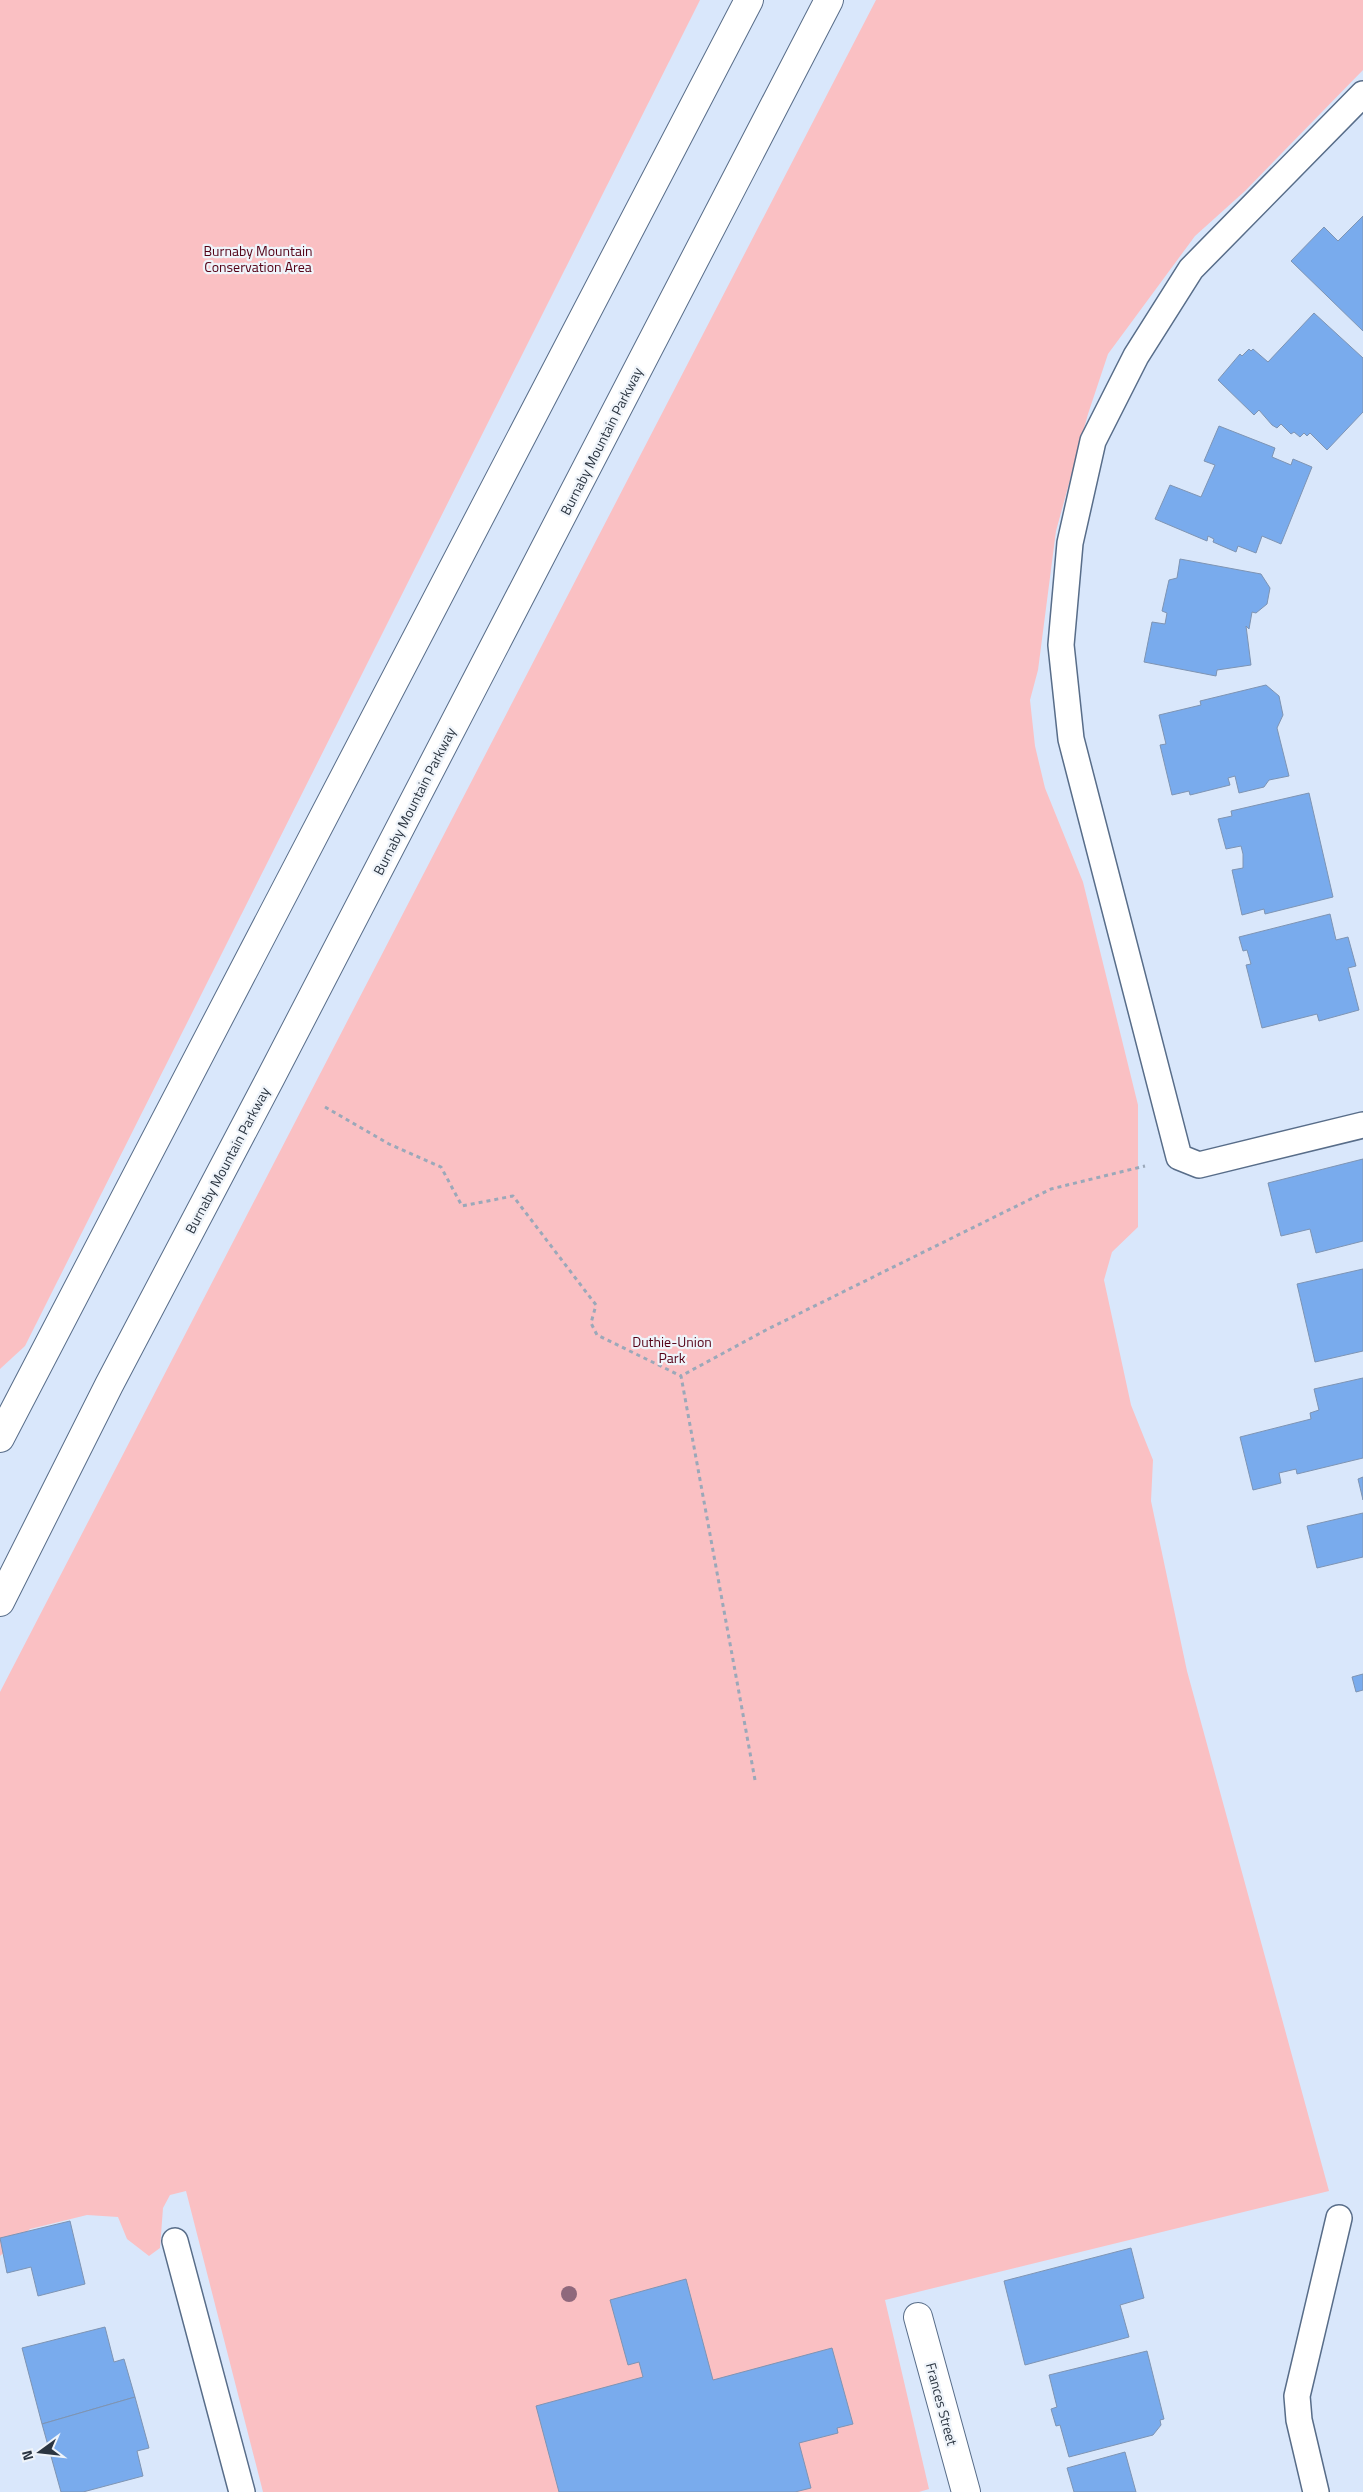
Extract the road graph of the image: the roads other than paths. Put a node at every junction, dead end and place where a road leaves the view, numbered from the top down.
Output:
1 (749, 0) edge
2 (829, 0) edge
3 (1363, 94) edge
4 (1363, 1125) edge
5 (0, 1438) edge
6 (0, 1602) edge
7 (1339, 2218) dead end
8 (175, 2241) dead end
9 (918, 2317) dead end
10 (242, 2492) edge
11 (966, 2492) edge
12 (1316, 2492) edge

1 - 5 main road
2 - 6 main road, Burnaby Mountain Parkway
3 - 4 lane
7 - 12 lane
8 - 10 lane
9 - 11 main road, Frances Street

